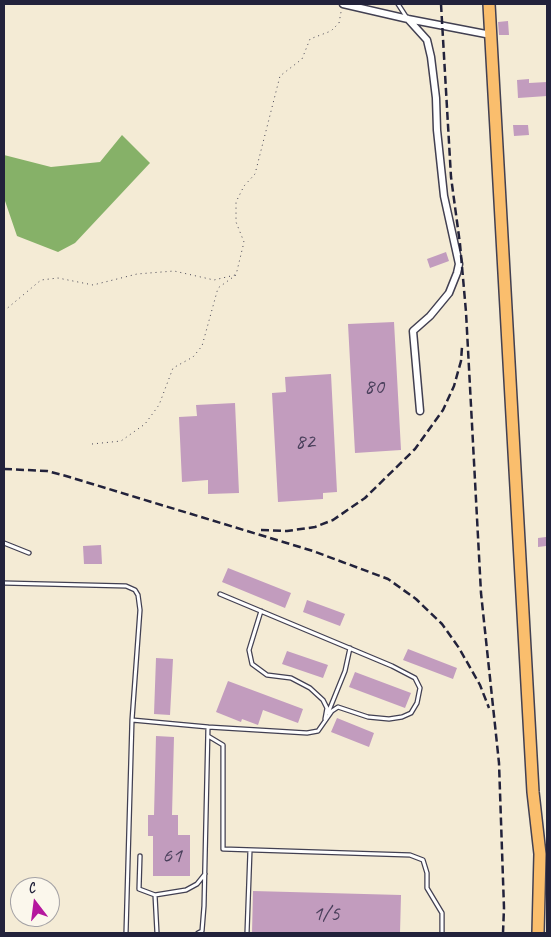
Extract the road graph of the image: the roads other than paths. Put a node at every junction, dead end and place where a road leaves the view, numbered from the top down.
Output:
1 (343, 4) edge
2 (398, 4) edge
3 (489, 4) edge
4 (408, 19) junction
5 (491, 35) junction
6 (420, 411) dead end
7 (4, 543) edge
8 (29, 553) dead end
9 (4, 583) edge
10 (220, 594) dead end
11 (261, 611) junction
12 (350, 648) junction
13 (132, 720) junction
14 (325, 721) junction
15 (208, 727) junction
16 (207, 736) junction
17 (250, 850) junction
18 (140, 856) dead end
19 (205, 873) junction
20 (155, 896) junction
21 (126, 933) edge
22 (157, 933) edge
23 (198, 933) edge
24 (247, 933) edge
25 (442, 933) edge
26 (538, 933) edge

1 - 4 street
2 - 4 lane
3 - 5 highway
4 - 5 street
4 - 6 street
5 - 26 highway
7 - 8 lane
9 - 13 lane
10 - 11 lane
11 - 12 lane
11 - 14 lane
12 - 14 lane
12 - 14 lane
13 - 15 lane
13 - 21 lane
14 - 15 lane
15 - 16 lane
16 - 17 lane
16 - 19 lane
17 - 24 lane
17 - 25 lane
18 - 20 lane
19 - 20 lane
19 - 23 lane
20 - 22 lane

